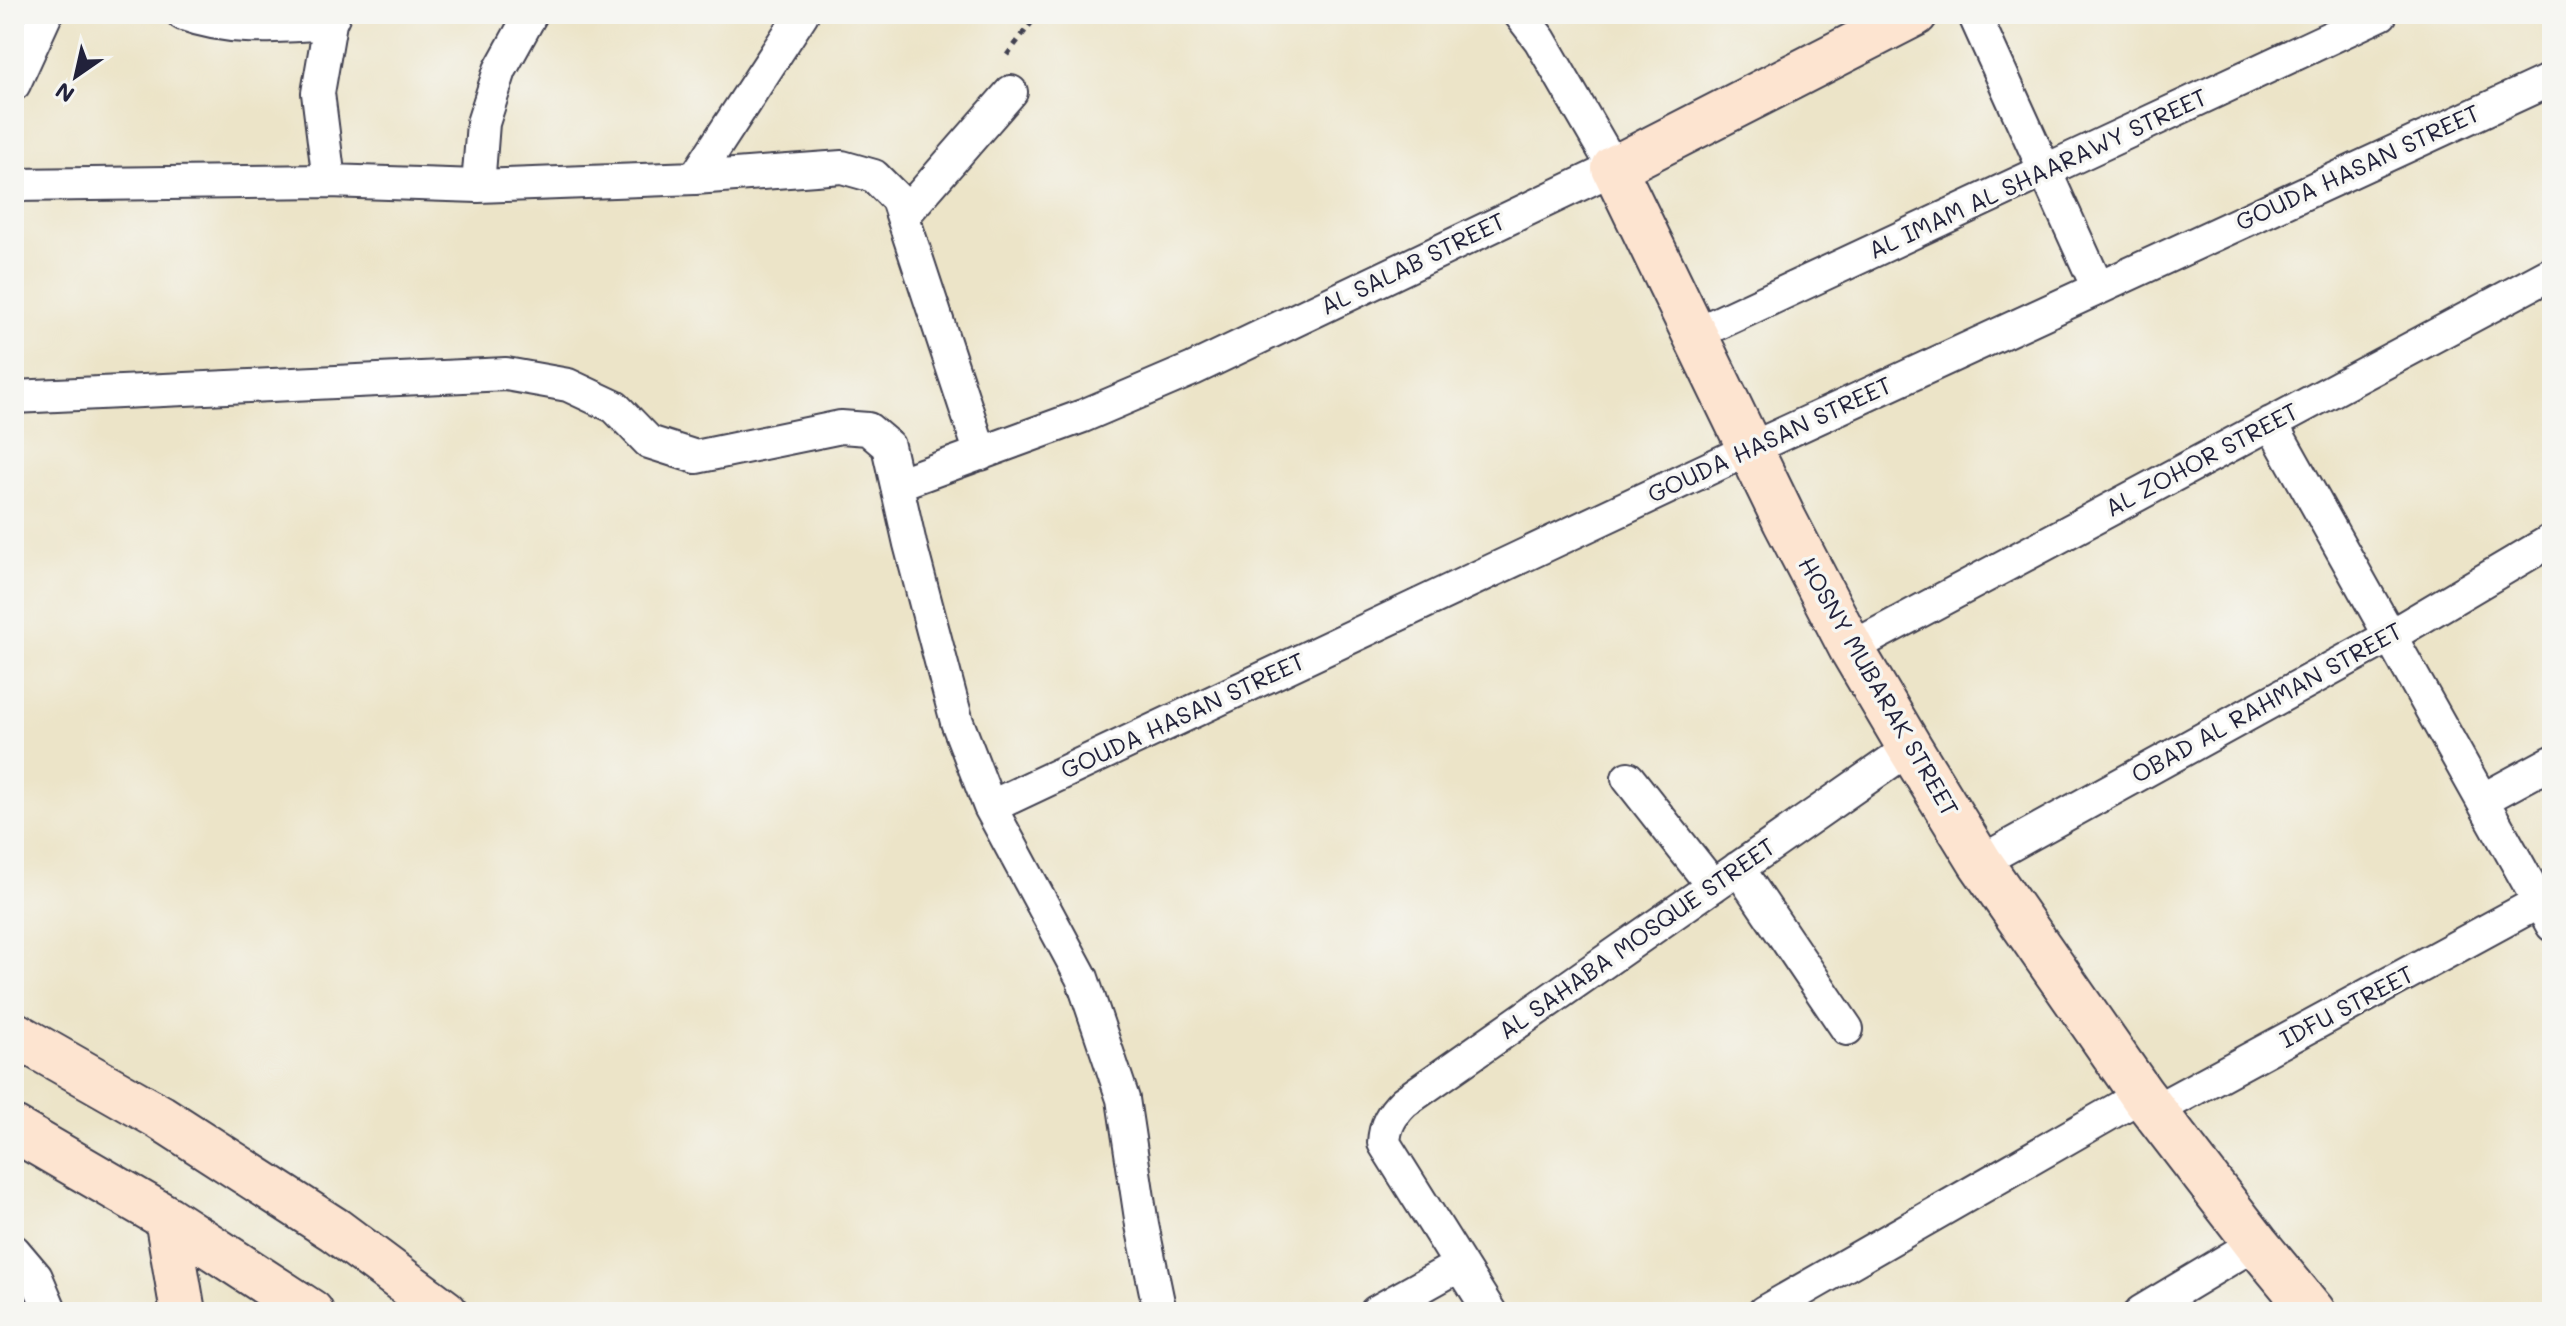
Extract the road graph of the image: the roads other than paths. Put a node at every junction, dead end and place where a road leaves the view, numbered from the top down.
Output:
1 (46, 14) edge
2 (183, 14) edge
3 (531, 14) edge
4 (802, 14) edge
5 (1520, 14) edge
6 (1915, 14) edge
7 (1974, 14) edge
8 (2381, 14) edge
9 (332, 18) edge
10 (2552, 79) edge
11 (14, 84) edge
12 (1011, 92) dead end
13 (1614, 168) junction
14 (2044, 171) junction
15 (695, 178) junction
16 (329, 181) junction
17 (14, 185) edge
18 (478, 186) junction
19 (903, 216) junction
20 (2552, 273) edge
21 (2098, 288) junction
22 (1695, 334) junction
23 (14, 397) edge
24 (2271, 423) junction
25 (1750, 449) junction
26 (981, 454) junction
27 (897, 484) junction
28 (2552, 540) edge
29 (2390, 636) junction
30 (1851, 648) junction
31 (1910, 748) junction
32 (2552, 762) edge
33 (1628, 778) dead end
34 (2482, 800) junction
35 (990, 807) junction
36 (1980, 862) junction
37 (1725, 877) junction
38 (2546, 913) edge
39 (1847, 1029) dead end
40 (14, 1034) edge
41 (2148, 1103) junction
42 (14, 1129) edge
43 (167, 1218) junction
44 (2256, 1243) junction
45 (14, 1251) edge
46 (1460, 1265) junction
47 (51, 1312) edge
48 (183, 1312) edge
49 (311, 1312) edge
50 (445, 1312) edge
51 (1160, 1312) edge
52 (1376, 1312) edge
53 (1490, 1312) edge
54 (1764, 1312) edge
55 (2141, 1312) edge
56 (2313, 1312) edge

1 - 11 street
2 - 9 street
3 - 18 street
4 - 15 street
5 - 13 street, HOSNY MUBARAK STREET
6 - 13 street, AL SALAB STREET
7 - 14 street
8 - 14 street, AL IMAM AL SHAARAWY STREET
9 - 16 street
10 - 21 street, GOUDA HASAN STREET
12 - 19 street
13 - 22 street, HOSNY MUBARAK STREET
13 - 26 street, AL SALAB STREET
14 - 21 street
14 - 22 street, AL IMAM AL SHAARAWY STREET
15 - 18 street
15 - 19 street
16 - 17 street
16 - 18 street
19 - 26 street
20 - 24 street, AL ZOHOR STREET
21 - 25 street, GOUDA HASAN STREET
22 - 25 street, HOSNY MUBARAK STREET
23 - 27 street
24 - 29 street
24 - 30 street, AL ZOHOR STREET
25 - 30 street, HOSNY MUBARAK STREET
25 - 35 street, GOUDA HASAN STREET
26 - 27 street, AL SALAB STREET
27 - 35 street
28 - 29 street, OBAD AL RAHMAN STREET
29 - 34 street
29 - 36 street, OBAD AL RAHMAN STREET
30 - 31 street, HOSNY MUBARAK STREET
31 - 36 street, HOSNY MUBARAK STREET
31 - 37 street, AL SAHABA MOSQUE STREET
32 - 34 street
33 - 37 street
34 - 38 street
35 - 51 street
36 - 41 street, HOSNY MUBARAK STREET
37 - 39 street
37 - 46 street, AL SAHABA MOSQUE STREET
38 - 41 street, IDFU STREET
40 - 50 street
41 - 44 street, HOSNY MUBARAK STREET
41 - 54 street, IDFU STREET
42 - 43 street
43 - 48 street
43 - 49 street
44 - 55 street
44 - 56 street, HOSNY MUBARAK STREET
45 - 47 street
46 - 52 street
46 - 53 street

